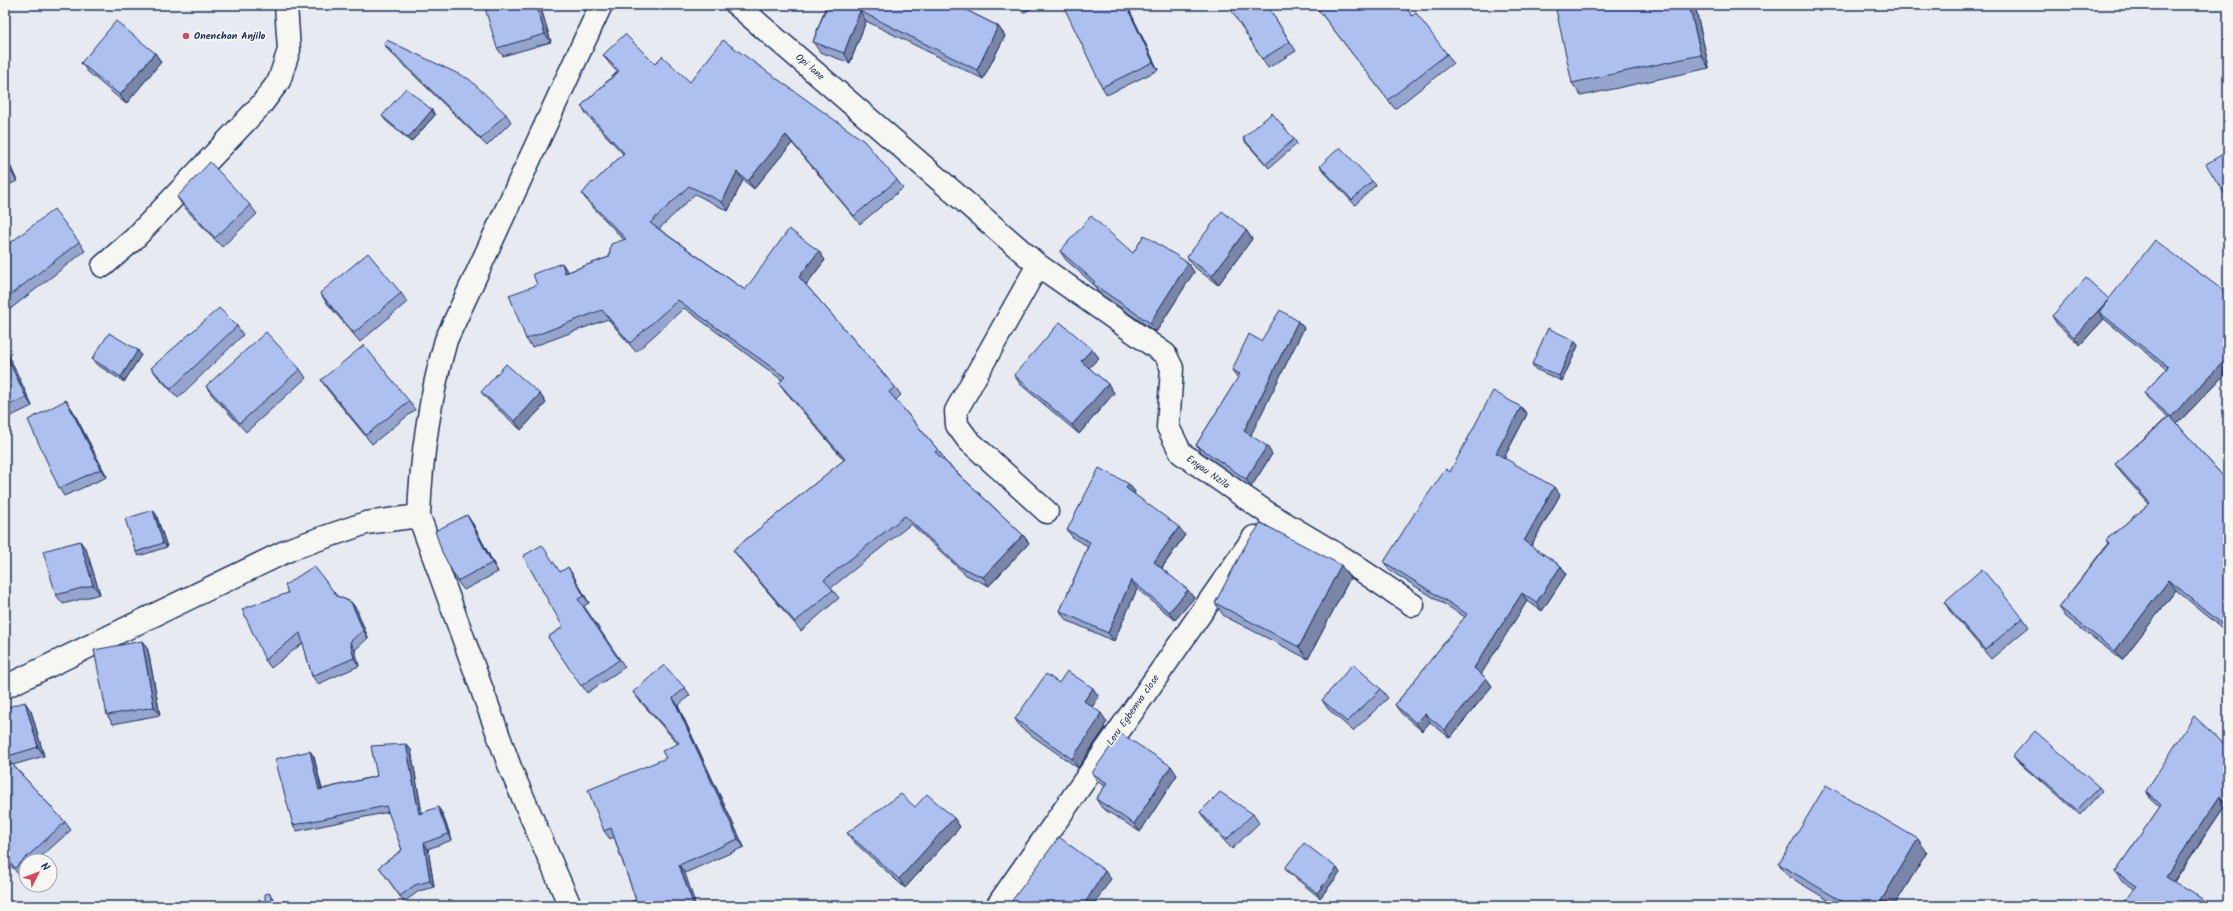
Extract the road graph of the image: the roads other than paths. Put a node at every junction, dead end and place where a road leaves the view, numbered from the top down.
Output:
1 (286, 5) edge
2 (601, 5) edge
3 (738, 5) edge
4 (1038, 265) junction
5 (103, 266) dead end
6 (1048, 512) dead end
7 (1269, 514) junction
8 (419, 516) junction
9 (1413, 605) dead end
10 (5, 687) edge
11 (570, 906) edge
12 (997, 906) edge

1 - 5 street
2 - 8 street
3 - 4 street, Opi lane
4 - 6 street
4 - 7 street, Enyau Nzila
7 - 9 street, Enyau Nzila
7 - 12 street, Leru Egbemva close
8 - 10 street
8 - 11 street

